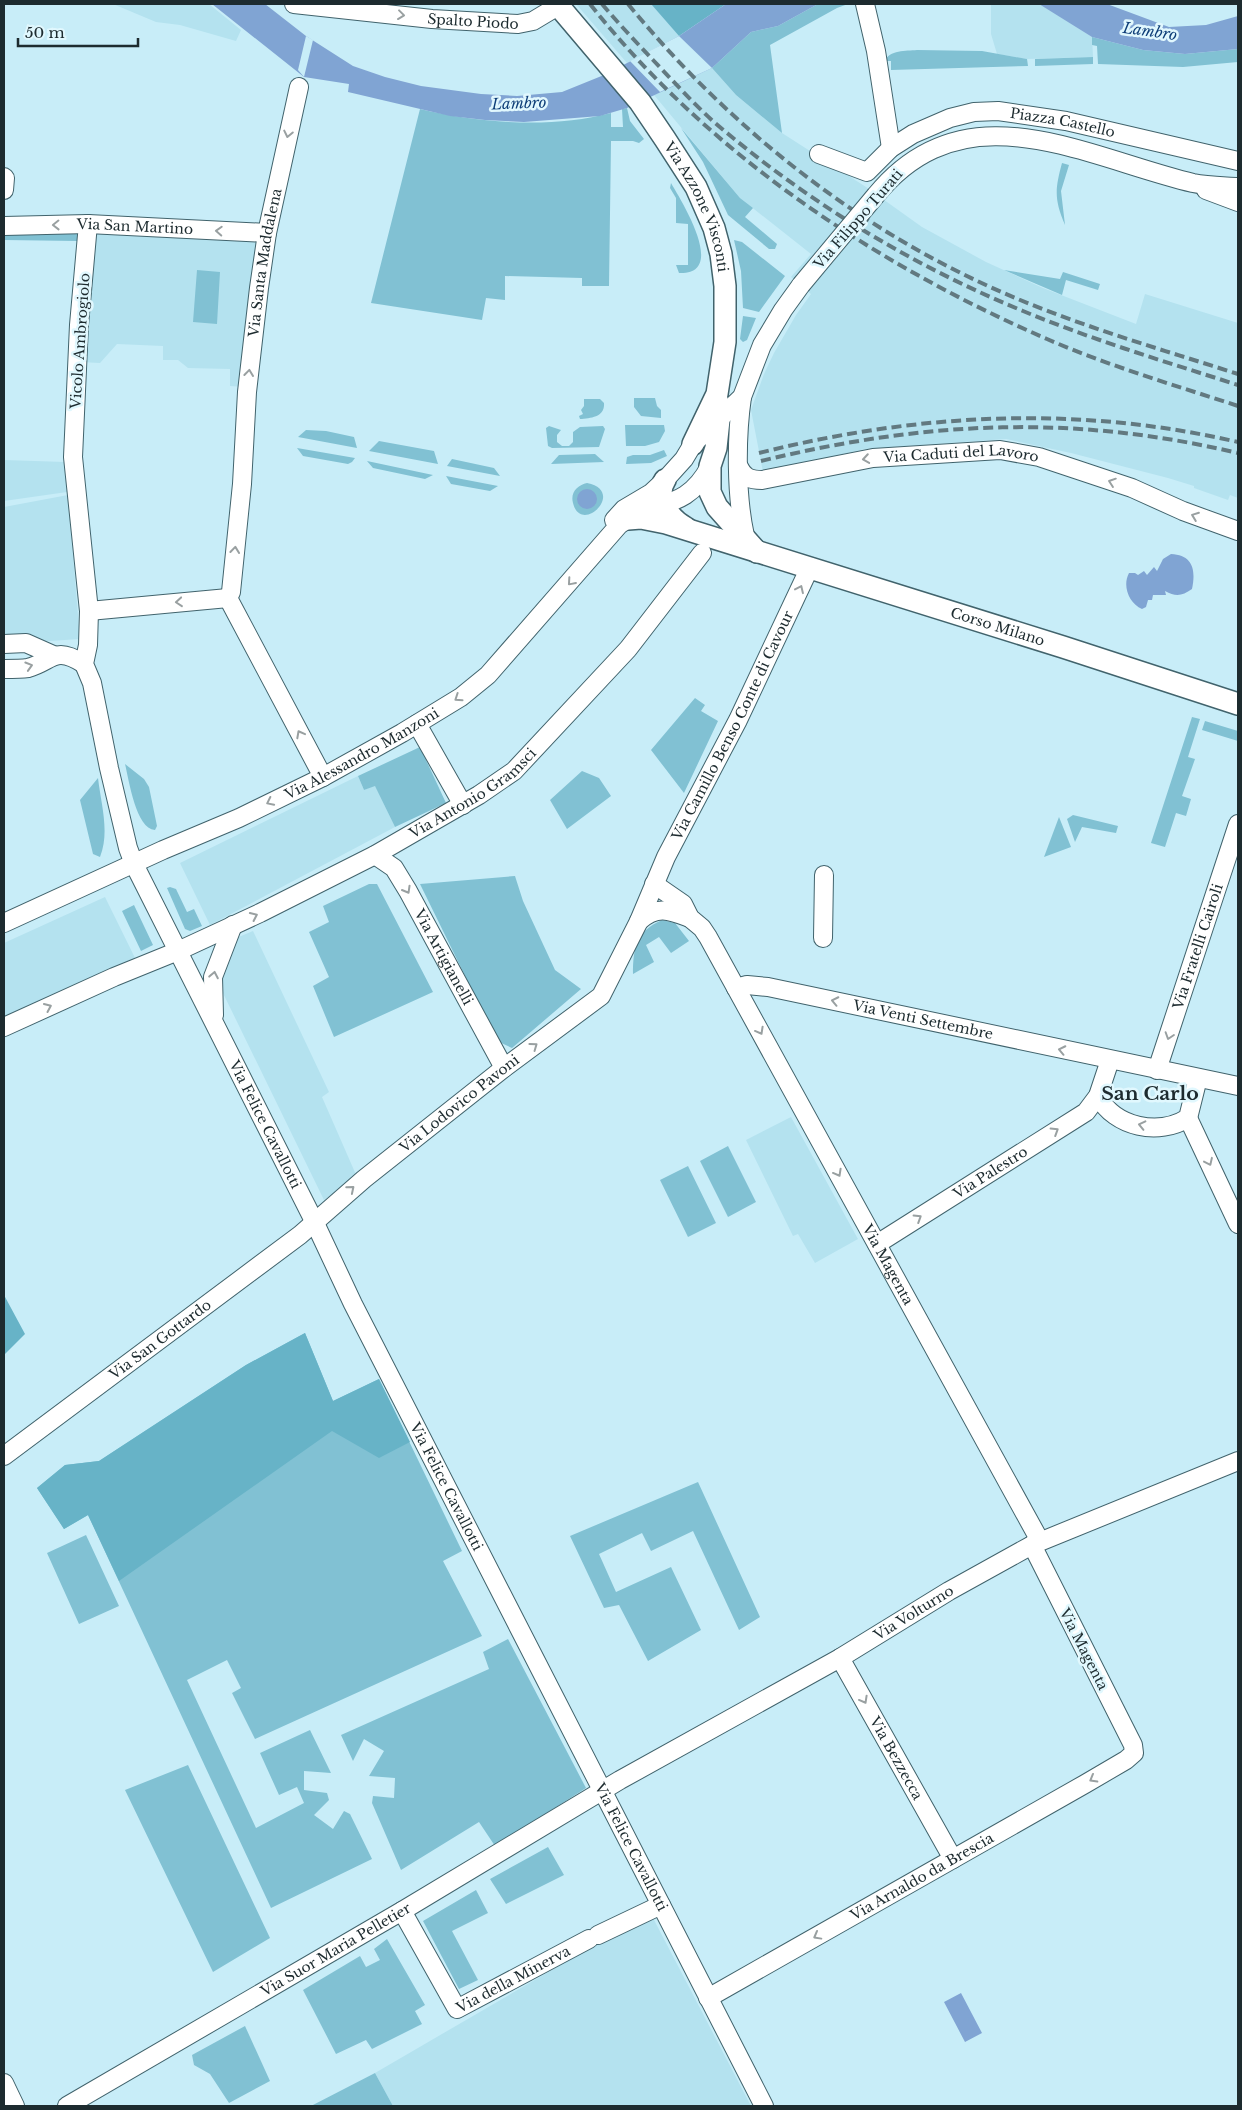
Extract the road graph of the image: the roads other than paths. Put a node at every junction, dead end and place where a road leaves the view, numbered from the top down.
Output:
1 (294, 4) edge
2 (865, 4) edge
3 (558, 5) edge
4 (298, 86) dead end
5 (891, 148) junction
6 (819, 154) dead end
7 (1238, 161) edge
8 (4, 178) edge
9 (1195, 183) junction
10 (1238, 187) edge
11 (4, 190) edge
12 (1238, 202) edge
13 (88, 224) junction
14 (4, 226) edge
15 (267, 233) junction
16 (717, 394) junction
17 (742, 397) junction
18 (719, 420) junction
19 (693, 444) junction
20 (713, 457) junction
21 (739, 467) junction
22 (665, 480) junction
23 (664, 506) junction
24 (628, 519) junction
25 (1238, 531) edge
26 (607, 539) junction
27 (751, 544) junction
28 (705, 545) junction
29 (810, 567) junction
30 (228, 598) junction
31 (89, 611) junction
32 (4, 644) edge
33 (53, 655) junction
34 (84, 664) junction
35 (4, 669) edge
36 (1238, 704) edge
37 (417, 724) junction
38 (322, 777) junction
39 (463, 805) junction
40 (1238, 824) edge
41 (375, 855) junction
42 (134, 864) junction
43 (824, 875) dead end
44 (654, 884) junction
45 (690, 918) junction
46 (639, 921) junction
47 (4, 923) edge
48 (233, 926) junction
49 (823, 938) dead end
50 (178, 951) junction
51 (736, 988) junction
52 (606, 990) joint
53 (214, 1023) junction
54 (4, 1027) edge
55 (1110, 1060) junction
56 (504, 1068) junction
57 (1158, 1070) junction
58 (1198, 1078) junction
59 (1238, 1086) edge
60 (1098, 1096) junction
61 (1188, 1118) junction
62 (314, 1221) junction
63 (1238, 1224) edge
64 (877, 1244) junction
65 (4, 1456) edge
66 (1238, 1461) edge
67 (1036, 1543) junction
68 (840, 1658) junction
69 (1134, 1753) joint
70 (602, 1790) junction
71 (952, 1859) junction
72 (661, 1905) junction
73 (402, 1910) junction
74 (708, 1998) junction
75 (4, 2083) edge
76 (14, 2106) edge
77 (67, 2106) edge
78 (764, 2106) edge

1 -> 3 street, Spalto Piodo
2 - 5 street
3 - 16 main road, Via Azzone Visconti
4 -> 15 street, Via Santa Maddalena
5 - 6 street, Piazza Castello
5 - 7 street, Piazza Castello
8 - 11 street
9 - 10 street, Via Filippo Turati
9 - 12 street, Via Filippo Turati
9 - 17 street, Via Filippo Turati, bridge
13 -> 14 street, Via San Martino
15 -> 13 street, Via San Martino
13 - 31 street, Vicolo Ambrogiolo
30 -> 15 street, Via Santa Maddalena
16 - 18 main road, Corso Milano
16 - 19 main road, Via Azzone Visconti
17 - 18 street, Via Filippo Turati
17 - 20 street, Via Alessandro Manzoni
17 - 21 street
18 - 19 street, Via Filippo Turati
18 - 20 main road, Corso Milano
19 - 22 street, Via Filippo Turati
20 - 23 street, Via Alessandro Manzoni
20 - 27 main road, Corso Milano
25 -> 21 street, Via Caduti del Lavoro
21 - 27 street
22 - 23 main road
22 - 26 street, Via Filippo Turati
23 - 24 street, Via Alessandro Manzoni
23 - 28 main road
24 - 26 street, Via Alessandro Manzoni
24 - 28 main road
26 -> 37 street, Via Alessandro Manzoni
27 - 28 main road, Corso Milano
27 - 29 main road, Corso Milano
28 - 39 street, Via Antonio Gramsci
29 - 36 main road, Corso Milano
44 -> 29 street, Via Camillo Benso Conte di Cavour
30 -> 31 street
38 -> 30 street
31 - 34 street, Vicolo Ambrogiolo
32 - 33 street
33 - 34 street
35 -> 33 street
34 - 42 street, Via Felice Cavallotti
37 - 38 street, Via Alessandro Manzoni
37 - 39 street
38 -> 42 street, Via Alessandro Manzoni
39 - 41 street, Via Antonio Gramsci
40 -> 57 street, Via Fratelli Cairoli
48 -> 41 street, Via Antonio Gramsci
41 -> 56 street, Via Artigianelli
42 - 47 street, Via Alessandro Manzoni
42 - 50 street, Via Felice Cavallotti
43 - 49 street
44 - 45 street, Via Magenta
44 - 46 street, Via Camillo Benso Conte di Cavour
45 - 46 street
45 - 51 street, Via Magenta
46 - 52 street, Via Camillo Benso Conte di Cavour
48 - 50 street, Via Antonio Gramsci
53 -> 48 street
50 - 53 street, Via Felice Cavallotti
54 -> 50 street, Via Antonio Gramsci
55 -> 51 street, Via Venti Settembre
51 -> 64 street, Via Magenta
56 -> 52 street, Via Lodovico Pavoni
53 - 62 street, Via Felice Cavallotti
55 - 57 street, Via Venti Settembre
55 - 60 street
62 -> 56 street, Via Lodovico Pavoni
57 - 58 street, Via Venti Settembre
58 - 59 street
58 - 61 street
61 -> 60 street
64 -> 60 street, Via Palestro
61 -> 63 street
62 - 65 street, Via San Gottardo
62 - 70 street, Via Felice Cavallotti
64 - 67 street, Via Magenta
66 - 67 street, Via Volturno
67 - 68 street, Via Volturno
67 - 69 street, Via Magenta
68 - 70 street, Via Volturno
68 -> 71 street, Via Bezzecca
69 -> 71 street, Via Arnaldo da Brescia
70 - 72 street, Via Felice Cavallotti
70 - 73 street, Via Suor Maria Pelletier
71 -> 74 street, Via Arnaldo da Brescia
72 - 73 street, Via della Minerva
72 - 74 street, Via Felice Cavallotti
73 - 77 street, Via Suor Maria Pelletier
74 - 78 street, Via Felice Cavallotti
75 - 76 street

